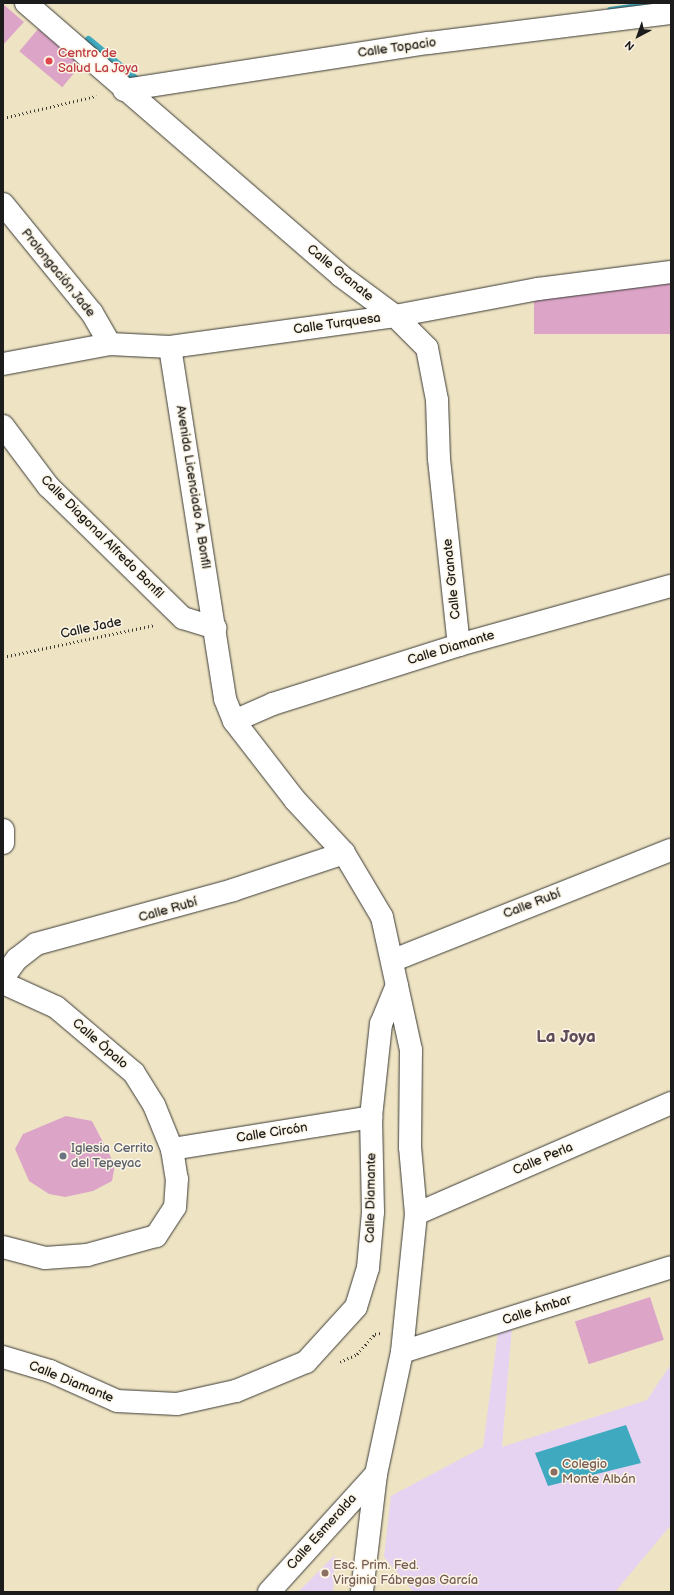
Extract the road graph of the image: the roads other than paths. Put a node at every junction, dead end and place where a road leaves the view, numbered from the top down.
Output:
1 (26, 3) edge
2 (671, 13) edge
3 (124, 90) junction
4 (3, 204) edge
5 (671, 272) edge
6 (395, 316) junction
7 (110, 344) junction
8 (170, 347) junction
9 (3, 364) edge
10 (3, 426) edge
11 (671, 586) edge
12 (216, 628) junction
13 (459, 645) junction
14 (234, 721) junction
15 (3, 830) edge
16 (3, 843) edge
17 (671, 850) edge
18 (344, 853) junction
19 (394, 960) junction
20 (3, 978) edge
21 (3, 983) edge
22 (397, 985) junction
23 (671, 1103) edge
24 (371, 1117) junction
25 (172, 1149) junction
26 (416, 1214) junction
27 (3, 1246) edge
28 (671, 1267) edge
29 (402, 1352) junction
30 (3, 1357) edge
31 (376, 1474) junction
32 (269, 1592) edge
33 (362, 1592) edge

1 - 3 street, Calle Granate
2 - 3 street, Calle Topacio
3 - 6 street, Calle Granate
4 - 7 street, Prolongación Jade
5 - 6 street, Calle Turquesa
6 - 8 street, Calle Turquesa
6 - 13 street, Calle Granate
7 - 8 street, Calle Turquesa
7 - 9 street, Calle Turquesa
8 - 12 street, Avenida Licenciado A. Bonfil
10 - 12 street, Calle Diagonal Alfredo Bonfil
11 - 13 street, Calle Diamante
12 - 14 street, Avenida Licenciado A. Bonfil
13 - 14 street, Calle Diamante
14 - 18 street, Avenida Licenciado A. Bonfil
15 - 16 street
17 - 19 street, Calle Rubí
18 - 19 street, Avenida Licenciado A. Bonfil
18 - 20 street, Calle Rubí
19 - 22 street, Avenida Licenciado A. Bonfil
21 - 25 street, Calle Ópalo
22 - 24 street, Calle Diamante
22 - 26 street, Avenida Licenciado A. Bonfil
23 - 26 street, Calle Perla
24 - 25 street, Calle Circón
24 - 30 street, Calle Diamante
25 - 27 street, Calle Ópalo
26 - 29 street, Avenida Licenciado A. Bonfil
28 - 29 street, Calle Ámbar
29 - 31 street, Avenida Licenciado A. Bonfil
31 - 32 street, Calle Esmeralda
31 - 33 street, Avenida Licenciado A. Bonfil

